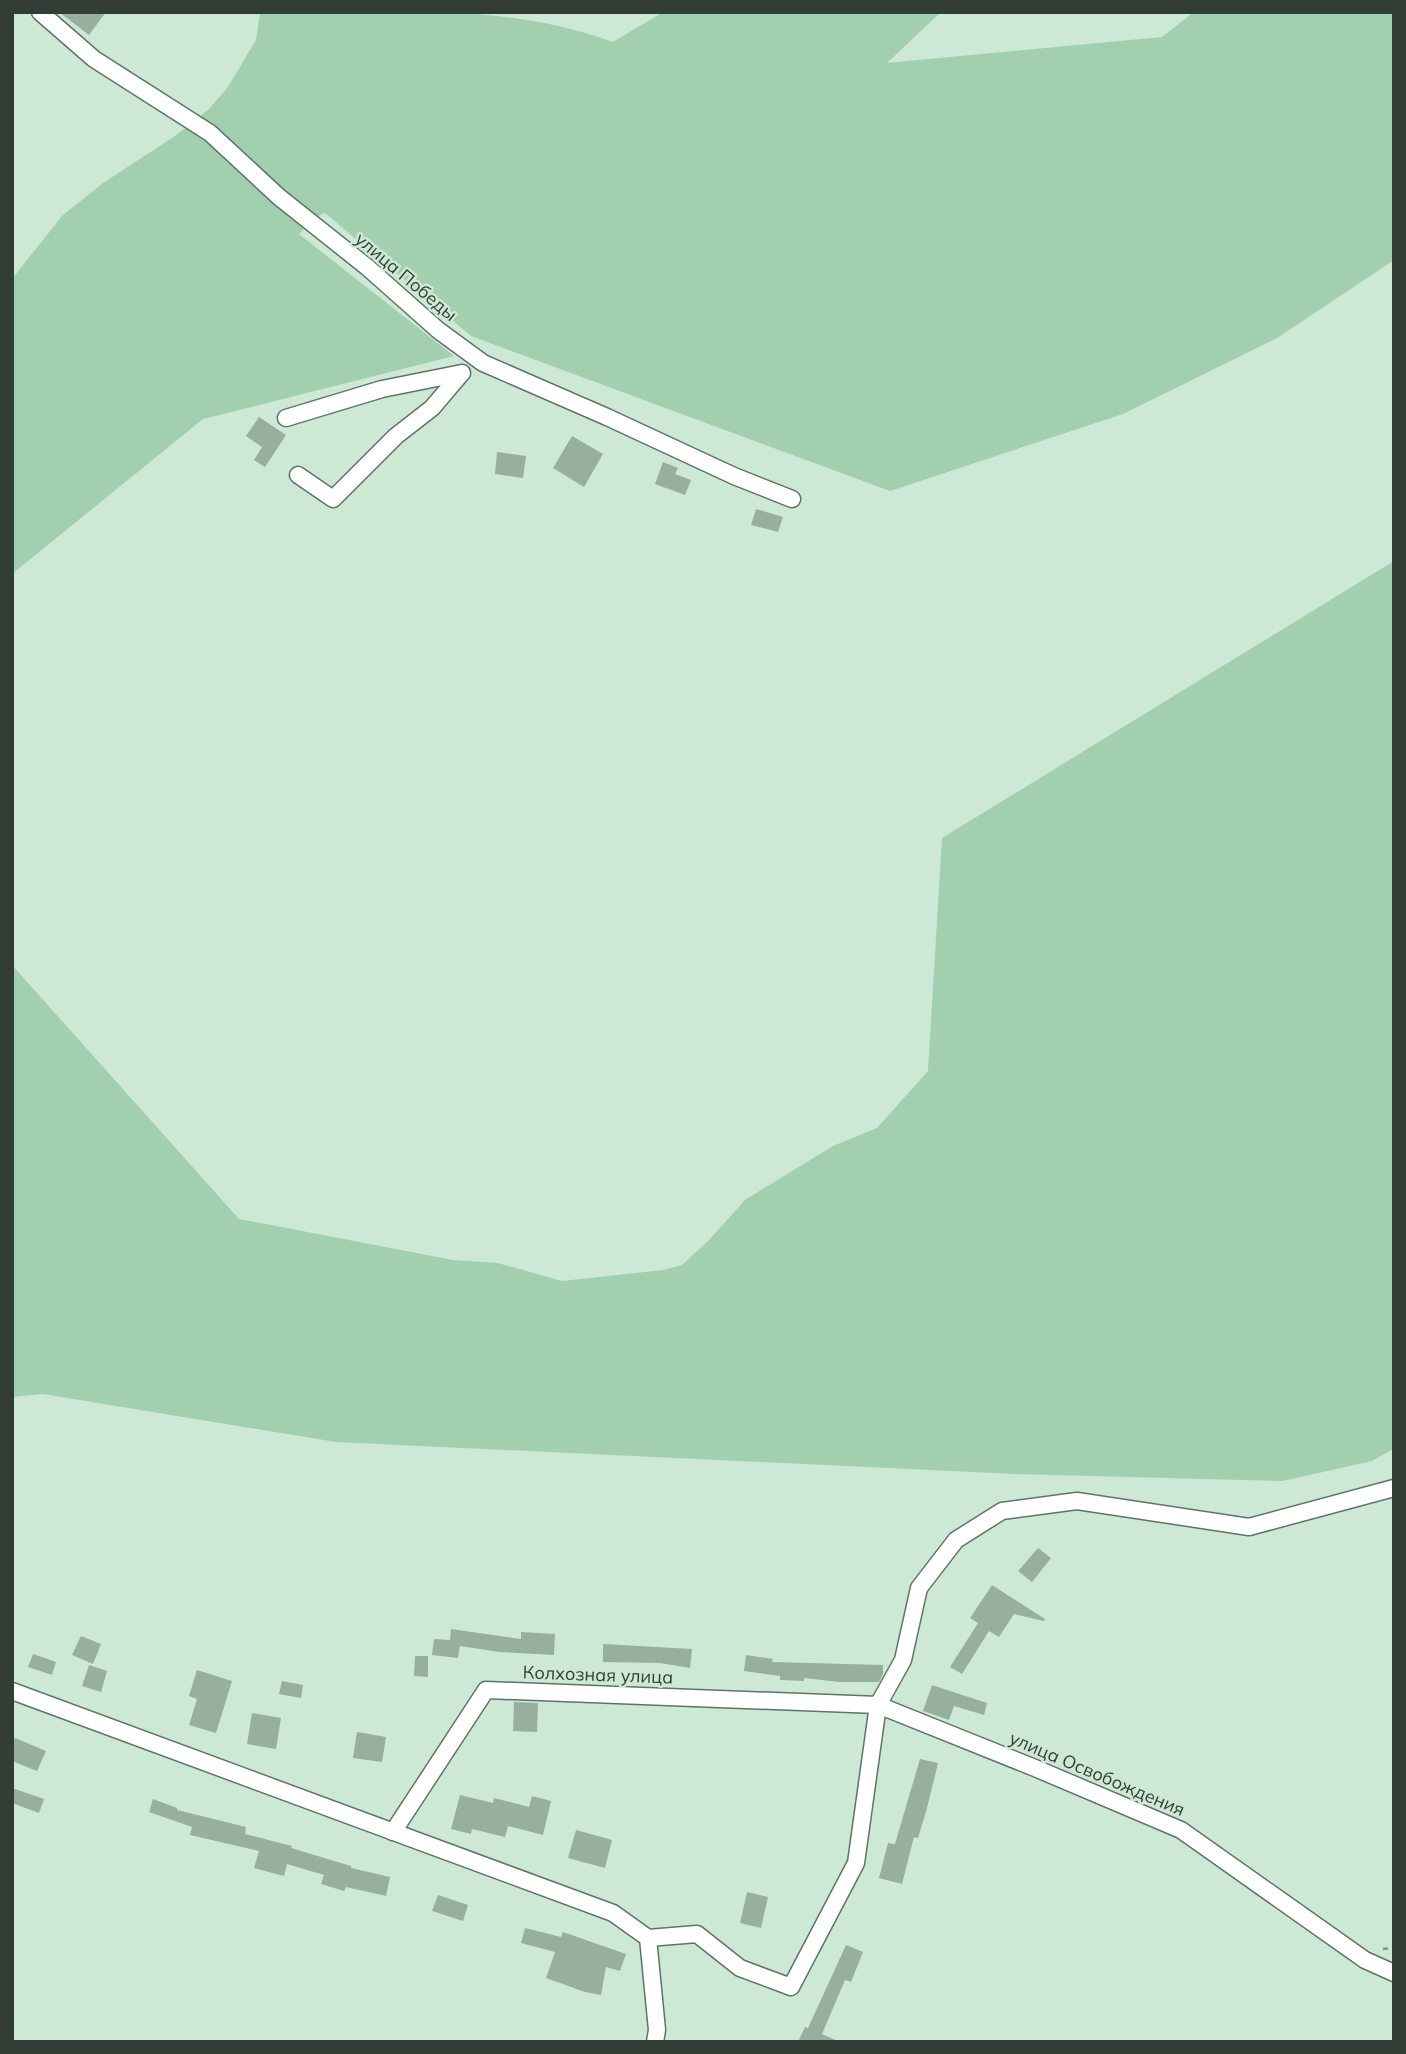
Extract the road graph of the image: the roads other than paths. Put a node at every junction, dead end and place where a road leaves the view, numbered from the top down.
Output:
1 (40, 12) edge
2 (474, 357) junction
3 (460, 375) junction
4 (286, 418) dead end
5 (298, 475) dead end
6 (792, 499) dead end
7 (1394, 1488) edge
8 (12, 1690) edge
9 (878, 1705) junction
10 (393, 1832) junction
11 (648, 1938) junction
12 (1394, 1973) edge
13 (655, 2042) edge

1 - 2 street, улица Победы
2 - 3 street
2 - 6 street, улица Победы
3 - 4 street
3 - 5 street
7 - 9 street
8 - 10 street
9 - 10 street, Колхозная улица
9 - 11 street
9 - 12 street, улица Освобождения
10 - 11 street
11 - 13 street

